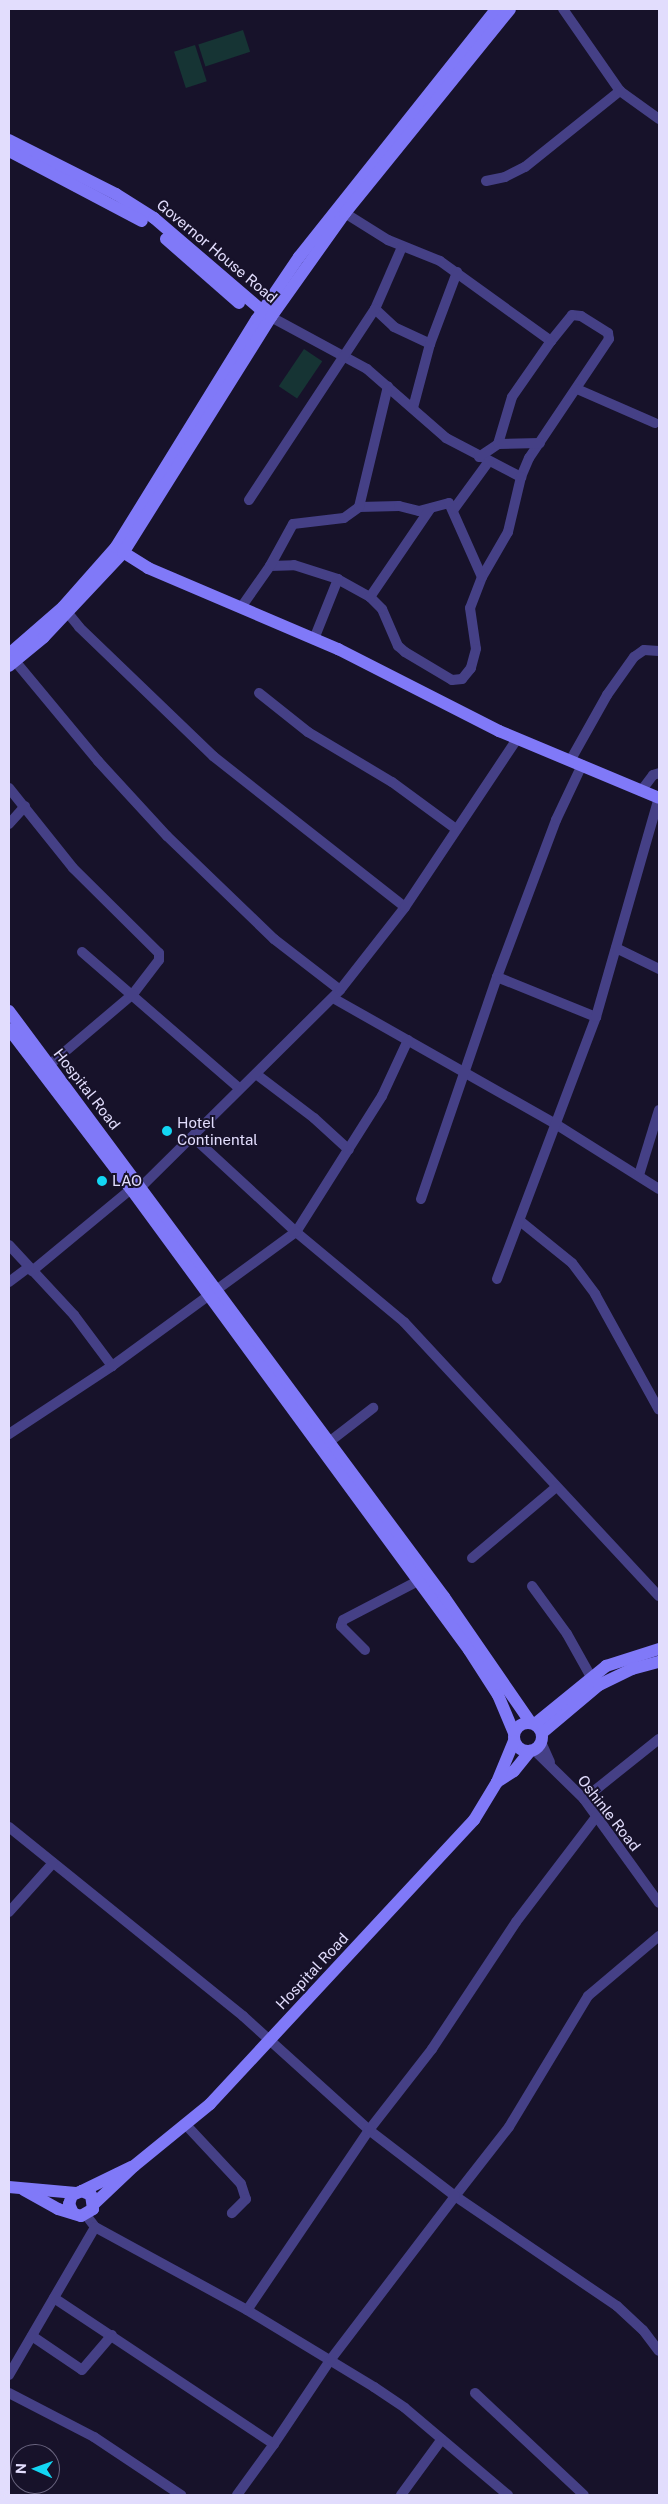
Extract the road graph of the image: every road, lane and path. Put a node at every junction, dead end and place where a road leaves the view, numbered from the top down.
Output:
1 (496, 9) edge
2 (510, 9) edge
3 (563, 9) edge
4 (620, 91) junction
5 (659, 119) edge
6 (9, 140) edge
7 (9, 151) edge
8 (486, 181) dead end
9 (341, 211) junction
10 (402, 247) junction
11 (456, 272) junction
12 (374, 309) junction
13 (264, 318) junction
14 (551, 341) junction
15 (430, 344) junction
16 (344, 354) junction
17 (388, 386) junction
18 (577, 389) junction
19 (413, 408) junction
20 (655, 422) dead end
21 (540, 443) junction
22 (498, 444) junction
23 (479, 457) junction
24 (489, 461) junction
25 (521, 477) junction
26 (249, 500) dead end
27 (359, 507) junction
28 (430, 508) junction
29 (454, 509) junction
30 (120, 550) junction
31 (270, 566) junction
32 (482, 577) junction
33 (338, 579) junction
34 (370, 598) junction
35 (242, 606) junction
36 (65, 611) junction
37 (314, 639) junction
38 (659, 650) edge
39 (11, 660) edge
40 (259, 693) dead end
41 (517, 739) junction
42 (576, 763) junction
43 (659, 772) edge
44 (9, 788) edge
45 (641, 791) junction
46 (659, 798) edge
47 (26, 806) junction
48 (9, 824) edge
49 (456, 829) junction
50 (405, 907) junction
51 (616, 948) junction
52 (82, 952) dead end
53 (659, 969) edge
54 (497, 977) junction
55 (133, 994) junction
56 (336, 994) junction
57 (9, 1012) edge
58 (596, 1017) junction
59 (9, 1029) edge
60 (408, 1040) junction
61 (48, 1066) junction
62 (463, 1071) junction
63 (256, 1074) junction
64 (239, 1088) junction
65 (659, 1110) edge
66 (554, 1123) junction
67 (193, 1138) junction
68 (348, 1150) junction
69 (639, 1175) junction
70 (135, 1189) junction
71 (659, 1189) edge
72 (420, 1199) dead end
73 (520, 1221) junction
74 (296, 1232) junction
75 (9, 1245) edge
76 (30, 1269) junction
77 (497, 1279) dead end
78 (9, 1282) edge
79 (213, 1294) junction
80 (112, 1366) junction
81 (373, 1408) dead end
82 (659, 1410) edge
83 (9, 1434) edge
84 (329, 1442) junction
85 (556, 1488) junction
86 (472, 1558) dead end
87 (418, 1581) junction
88 (532, 1586) dead end
89 (659, 1596) edge
90 (365, 1650) dead end
91 (659, 1650) edge
92 (659, 1662) edge
93 (595, 1681) junction
94 (514, 1737) junction
95 (535, 1737) junction
96 (659, 1739) edge
97 (497, 1782) junction
98 (584, 1799) junction
99 (596, 1817) junction
100 (9, 1827) edge
101 (53, 1862) junction
102 (659, 1904) edge
103 (9, 1912) edge
104 (659, 1936) edge
105 (270, 2040) junction
106 (187, 2126) junction
107 (369, 2130) junction
108 (134, 2166) junction
109 (9, 2187) edge
110 (24, 2190) junction
111 (79, 2192) junction
112 (455, 2196) junction
113 (94, 2204) junction
114 (73, 2212) junction
115 (232, 2213) dead end
116 (86, 2215) junction
117 (95, 2227) junction
118 (54, 2298) junction
119 (247, 2310) junction
120 (112, 2335) junction
121 (32, 2336) junction
122 (659, 2350) edge
123 (331, 2360) junction
124 (9, 2375) edge
125 (475, 2392) dead end
126 (9, 2393) edge
127 (442, 2439) junction
128 (274, 2444) junction
129 (181, 2495) edge
130 (237, 2495) edge
131 (401, 2495) edge
132 (508, 2495) edge
133 (584, 2495) edge

1 - 9 street
2 - 9 street
3 - 4 street
4 - 5 street
4 - 8 street
6 - 13 street, Governor House Road
7 - 13 street, Governor House Road
9 - 10 street
9 - 13 street
10 - 11 street
10 - 12 street
11 - 14 street
11 - 15 street
12 - 15 street
12 - 16 street
13 - 16 street
13 - 30 street
14 - 18 street
14 - 22 street
15 - 19 street
16 - 17 street
16 - 26 street
17 - 19 street
17 - 27 street
18 - 20 street
18 - 21 street
19 - 23 street
21 - 22 street
21 - 25 street
22 - 23 street
23 - 24 street
24 - 25 street
24 - 29 street
25 - 32 street
27 - 28 street
27 - 31 street
28 - 29 street
28 - 34 street
29 - 32 street
30 - 35 street
30 - 36 street
31 - 33 street
31 - 35 street
32 - 34 street
33 - 34 street
33 - 37 street
35 - 37 street
36 - 39 street
36 - 50 street
37 - 41 street
38 - 42 street
39 - 56 street
40 - 49 street
41 - 42 street
41 - 49 street
42 - 45 street
42 - 54 street
43 - 45 street
44 - 47 street
45 - 46 street
46 - 51 street
47 - 48 street
47 - 55 street
49 - 50 street
50 - 56 street
51 - 53 street
51 - 58 street
52 - 55 street
54 - 58 street
54 - 62 street
55 - 61 street
55 - 64 street
56 - 60 street
56 - 63 street
57 - 61 street, Hospital Road
58 - 66 street
59 - 70 street, Hospital Road
60 - 62 street
60 - 68 street
61 - 70 street, Hospital Road
62 - 66 street
62 - 72 street
63 - 64 street
63 - 68 street
64 - 67 street
65 - 69 street
66 - 69 street
66 - 73 street
67 - 70 street
67 - 74 street
68 - 74 street
69 - 71 street
70 - 76 street
70 - 79 street
73 - 77 street
73 - 82 street
74 - 79 street
74 - 85 street
75 - 76 street
76 - 78 street
76 - 80 street
79 - 80 street
79 - 84 street
79 - 87 street
80 - 83 street
81 - 84 street
84 - 95 street
85 - 86 street
85 - 89 street
87 - 90 street
87 - 94 street
88 - 93 street
91 - 93 street
92 - 93 street
93 - 95 street
94 - 95 street
94 - 95 street
94 - 97 street
95 - 97 street
95 - 98 street, Oshinle Road
96 - 98 street
97 - 105 street, Hospital Road
98 - 99 street, Oshinle Road
99 - 102 street, Oshinle Road
99 - 107 street
100 - 101 street
101 - 103 street
101 - 105 street
104 - 112 street
105 - 106 street, Hospital Road
105 - 107 street
106 - 108 street, Hospital Road
106 - 115 street
107 - 112 street
107 - 119 street
108 - 111 street
108 - 113 street
109 - 110 street
110 - 111 street
110 - 114 street
111 - 113 street
111 - 114 street
112 - 122 street
112 - 123 street
113 - 116 street
114 - 116 street
116 - 117 street
117 - 118 street
117 - 119 street
118 - 120 street
118 - 121 street
119 - 123 street
120 - 121 street
120 - 128 street
121 - 124 street
123 - 127 street
123 - 128 street
125 - 133 street
126 - 129 street
127 - 131 street
127 - 132 street
128 - 130 street

